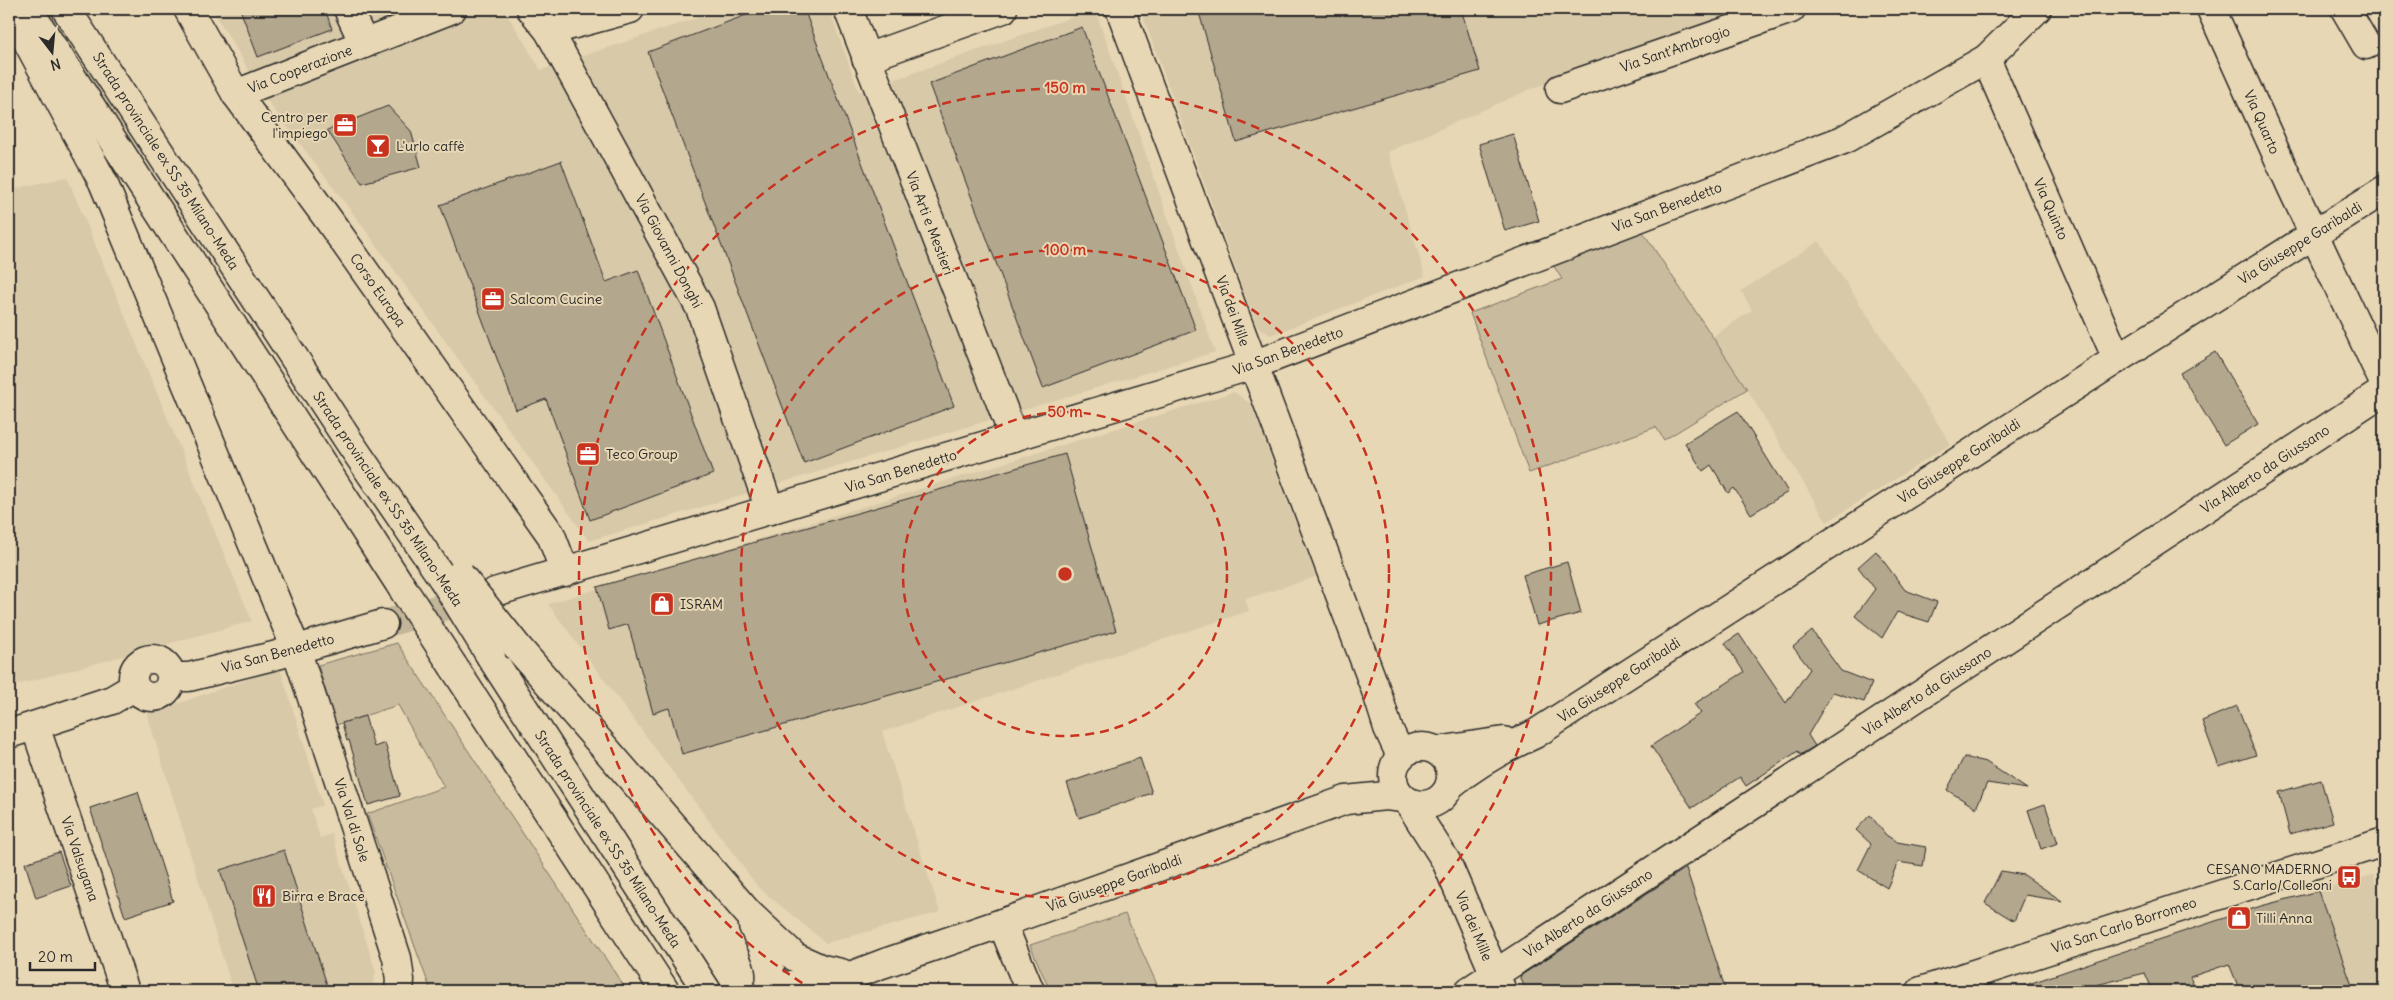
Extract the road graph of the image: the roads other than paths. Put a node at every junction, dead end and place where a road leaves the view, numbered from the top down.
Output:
1 (10, 9) edge
2 (28, 9) edge
3 (66, 9) edge
4 (188, 9) edge
5 (348, 9) edge
6 (452, 9) edge
7 (531, 9) edge
8 (630, 9) edge
9 (848, 9) edge
10 (1003, 9) edge
11 (1120, 9) edge
12 (1791, 9) edge
13 (2037, 9) edge
14 (2211, 9) edge
15 (2345, 9) edge
16 (549, 32) junction
17 (364, 44) junction
18 (2366, 45) dead end
19 (866, 58) junction
20 (1986, 59) junction
21 (1560, 89) dead end
22 (236, 94) junction
23 (2384, 190) edge
24 (2314, 236) junction
25 (2117, 359) junction
26 (1253, 365) junction
27 (2384, 383) edge
28 (2384, 391) edge
29 (1014, 437) junction
30 (770, 510) junction
31 (565, 572) junction
32 (452, 577) junction
33 (495, 592) tunnel mouth
34 (384, 624) tunnel mouth
35 (296, 649) junction
36 (35, 726) junction
37 (9, 734) edge
38 (1535, 734) junction
39 (1414, 755) junction
40 (1445, 792) junction
41 (1346, 800) junction
42 (1406, 801) junction
43 (2384, 842) edge
44 (1446, 861) junction
45 (748, 913) junction
46 (1002, 923) junction
47 (882, 964) junction
48 (841, 973) junction
49 (1498, 983) edge
50 (705, 988) edge
51 (125, 991) edge
52 (399, 991) edge
53 (665, 991) edge
54 (767, 991) edge
55 (810, 991) edge
56 (1030, 991) edge
57 (1469, 991) edge
58 (1921, 991) edge

1 - 35 main road, Via Val di Sole
2 - 53 main road, bridge
3 - 32 main road, Strada provinciale ex SS 35 Milano-Meda
4 - 22 main road, Corso Europa
5 - 17 main road, Via Cooperazione
6 - 17 main road, Via Cooperazione
7 - 16 main road, Via Giovanni Donghi
8 - 16 main road
9 - 19 main road, Via Arti e Mestieri
10 - 19 main road
11 - 26 main road, Via dei Mille
12 - 21 main road, Via Sant'Ambrogio
13 - 20 main road, Via San Benedetto
14 - 24 main road, Via Quarto
15 - 18 main road
16 - 30 main road, Via Giovanni Donghi
17 - 22 main road, Via Cooperazione
19 - 29 main road, Via Arti e Mestieri
20 - 25 main road, Via Quinto
20 - 26 main road, Via San Benedetto
22 - 31 main road, Corso Europa
23 - 24 main road, Via Giuseppe Garibaldi
24 - 25 main road, Via Giuseppe Garibaldi
24 - 27 main road, Via Quarto
25 - 38 main road, Via Giuseppe Garibaldi
26 - 29 main road, Via San Benedetto
26 - 39 main road, Via dei Mille
28 - 49 main road, Via Alberto da Giussano
29 - 30 main road, Via San Benedetto
30 - 31 main road, Via San Benedetto
31 - 33 main road, Via San Benedetto
32 - 45 main road, bridge
32 - 50 main road, Strada provinciale ex SS 35 Milano-Meda, bridge
34 - 35 main road, Via San Benedetto
35 - 36 main road, Via San Benedetto
35 - 52 main road, Via Val di Sole
36 - 37 main road, Via San Benedetto
36 - 51 main road, Via Valsugana
38 - 39 main road, Via Giuseppe Garibaldi
38 - 40 main road, Via Giuseppe Garibaldi
39 - 40 main road
39 - 41 main road, Via Giuseppe Garibaldi
39 - 42 main road
40 - 42 main road
40 - 44 main road, Via dei Mille
41 - 42 main road, Via Giuseppe Garibaldi
41 - 46 main road, Via Giuseppe Garibaldi
42 - 44 main road, Via dei Mille
43 - 58 main road, Via San Carlo Borromeo
44 - 49 main road, Via dei Mille
45 - 48 main road
45 - 54 main road
46 - 47 main road, Via Giuseppe Garibaldi
46 - 56 main road
47 - 48 main road, Via Giuseppe Garibaldi
47 - 55 main road, Via Giuseppe Garibaldi
48 - 54 main road, Via Giuseppe Garibaldi
49 - 57 main road, Via Alberto da Giussano

